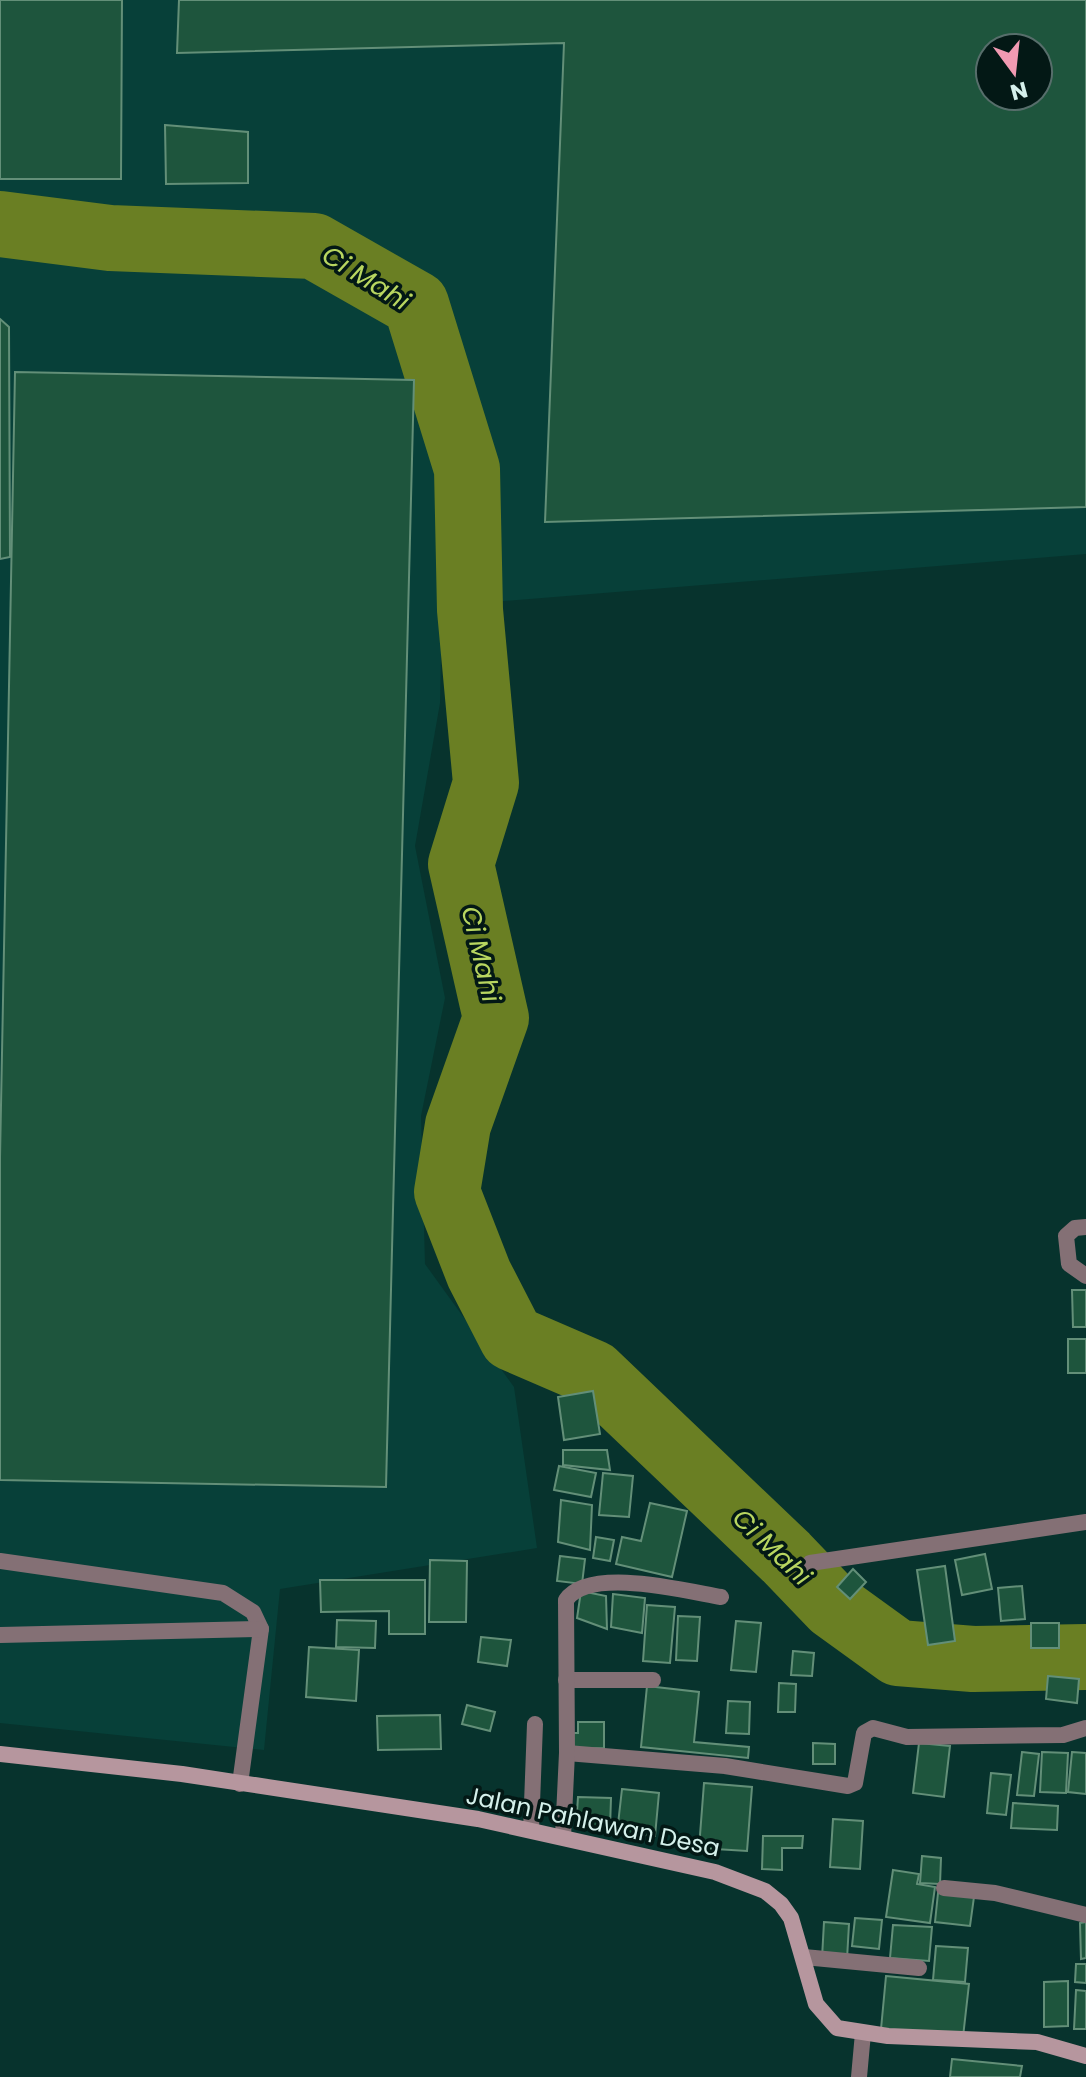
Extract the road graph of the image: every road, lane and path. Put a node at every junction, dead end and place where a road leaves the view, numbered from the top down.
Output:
1 (1086, 1227) edge
2 (1086, 1276) edge
3 (1086, 1522) edge
4 (0, 1561) edge
5 (810, 1563) dead end
6 (721, 1597) dead end
7 (261, 1629) junction
8 (0, 1635) edge
9 (566, 1680) junction
10 (653, 1680) dead end
11 (535, 1724) dead end
12 (1086, 1728) edge
13 (567, 1753) junction
14 (0, 1754) edge
15 (240, 1784) junction
16 (531, 1830) junction
17 (563, 1837) junction
18 (944, 1888) dead end
19 (1086, 1915) edge
20 (804, 1957) junction
21 (919, 1968) dead end
22 (863, 2033) junction
23 (1086, 2056) edge
24 (859, 2077) edge

1 - 2 street
3 - 5 street
4 - 7 street
6 - 9 street
7 - 8 street
7 - 15 street
9 - 10 street
9 - 13 street
11 - 16 street
12 - 13 street
13 - 17 street
14 - 15 main road, Jalan Pahlawan Desa
15 - 16 main road, Jalan Pahlawan Desa
16 - 17 main road, Jalan Pahlawan Desa
17 - 20 main road, Jalan Pahlawan Desa
18 - 19 street
20 - 21 street
20 - 22 main road, Jalan Pahlawan Desa
22 - 23 main road, Jalan Pahlawan Desa
22 - 24 street

